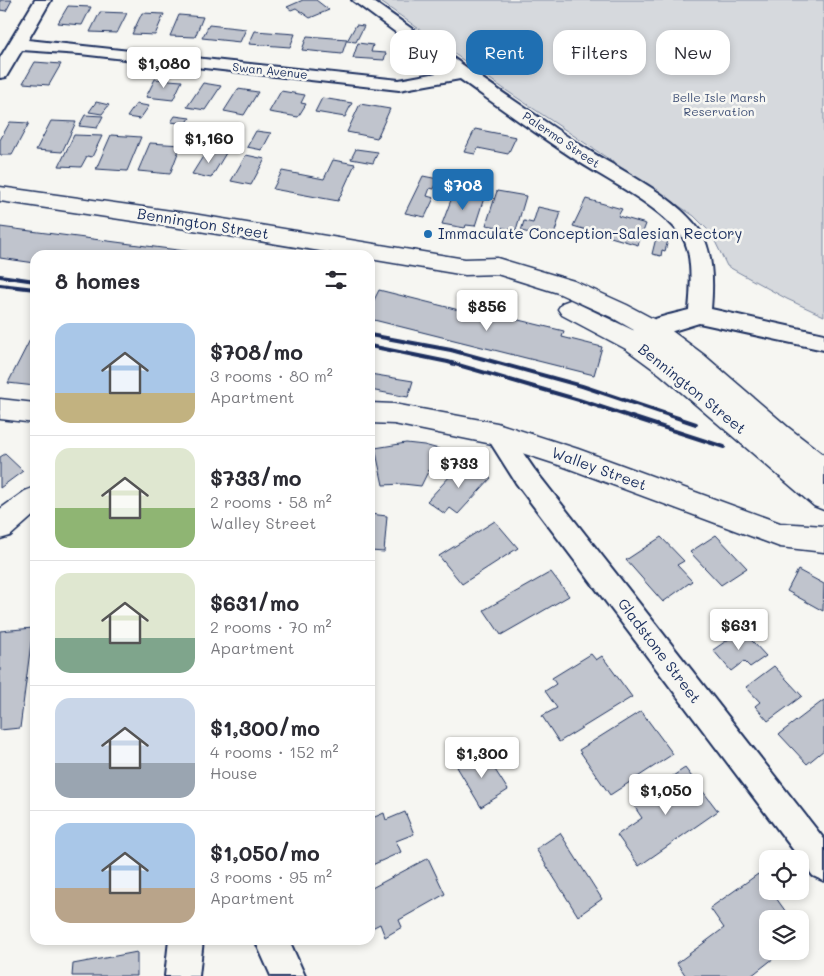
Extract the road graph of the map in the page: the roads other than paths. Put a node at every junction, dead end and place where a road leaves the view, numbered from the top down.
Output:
1 (43, 0) edge
2 (360, 0) edge
3 (17, 44) junction
4 (0, 73) edge
5 (463, 73) junction
6 (0, 194) edge
7 (363, 250) edge
8 (375, 252) edge
9 (699, 315) junction
10 (643, 336) junction
11 (824, 342) edge
12 (0, 409) edge
13 (30, 412) edge
14 (375, 414) edge
15 (496, 434) junction
16 (824, 470) edge
17 (824, 498) edge
18 (30, 502) edge
19 (0, 528) edge
20 (824, 538) edge
21 (824, 865) edge
22 (185, 945) edge
23 (274, 945) edge
24 (182, 976) edge
25 (288, 976) edge

1 - 3 street
2 - 5 street, Palermo Street
3 - 4 street
3 - 5 street, Swan Avenue
5 - 9 street, Palermo Street
6 - 7 main road, Bennington Street
8 - 10 main road, Bennington Street
9 - 10 street
9 - 11 street
10 - 16 main road, Bennington Street
10 - 17 main road, Bennington Street
12 - 13 main road
14 - 15 main road, Walley Street
15 - 20 main road, Walley Street
15 - 21 street, Gladstone Street
18 - 19 main road
22 - 24 street
23 - 25 street

